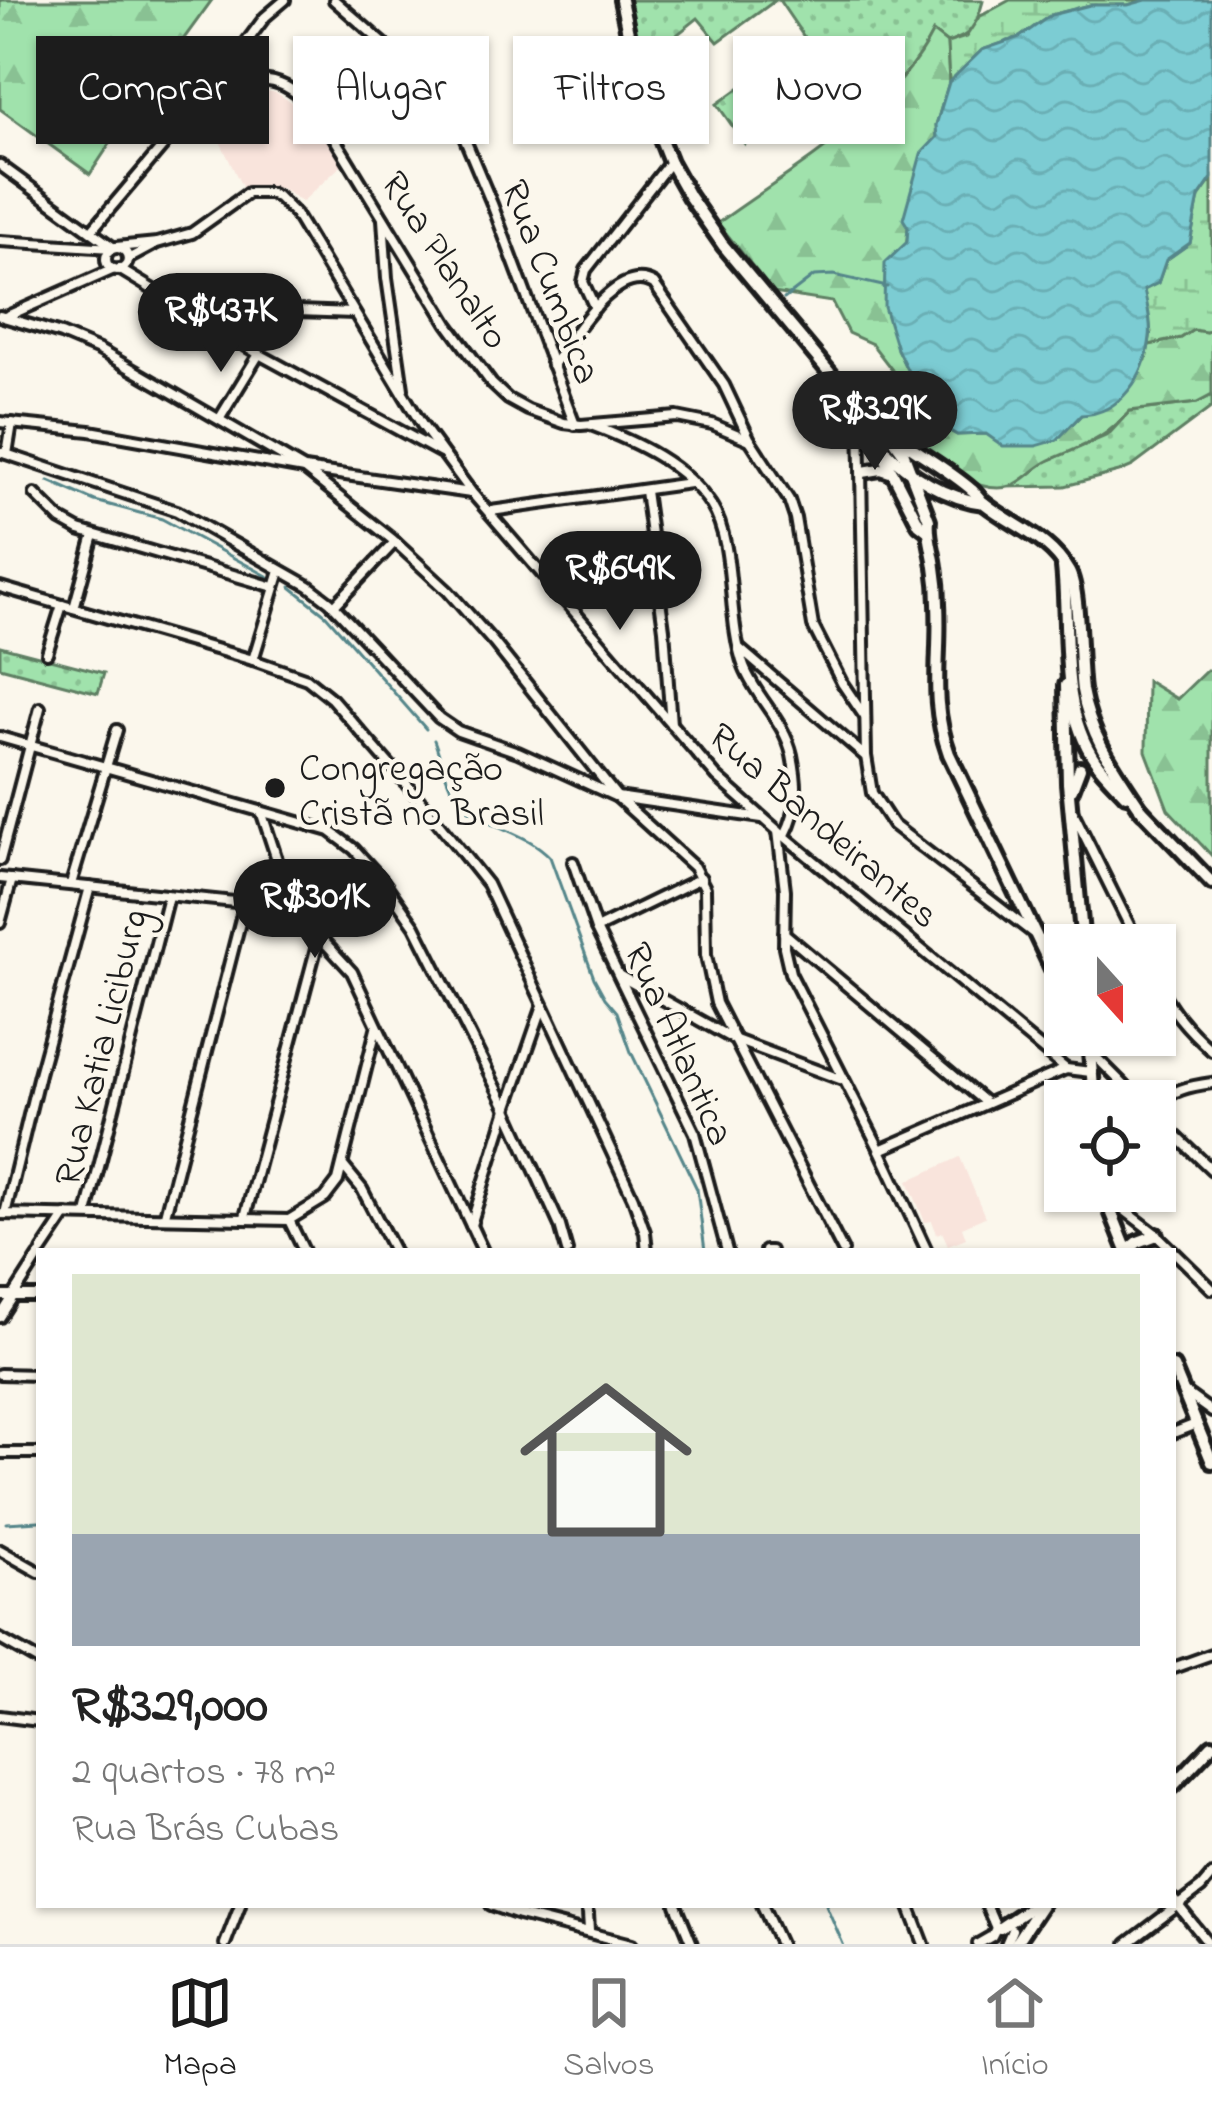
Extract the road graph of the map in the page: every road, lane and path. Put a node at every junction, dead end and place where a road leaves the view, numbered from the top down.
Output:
1 (285, 0) edge
2 (334, 0) edge
3 (620, 0) edge
4 (251, 36) edge
5 (269, 81) edge
6 (165, 144) edge
7 (670, 162) junction
8 (0, 165) edge
9 (383, 218) junction
10 (92, 231) junction
11 (0, 242) edge
12 (160, 242) junction
13 (115, 248) junction
14 (128, 259) junction
15 (117, 269) junction
16 (182, 308) junction
17 (595, 308) junction
18 (354, 313) junction
19 (2, 317) edge
20 (259, 354) junction
21 (552, 365) junction
22 (404, 394) junction
23 (860, 409) junction
24 (220, 418) junction
25 (0, 422) edge
26 (12, 423) junction
27 (588, 423) junction
28 (575, 425) junction
29 (885, 427) junction
30 (872, 434) junction
31 (750, 440) junction
32 (3, 453) edge
33 (443, 454) junction
34 (304, 469) junction
35 (863, 472) junction
36 (893, 473) junction
37 (913, 474) junction
38 (691, 483) junction
39 (935, 486) junction
40 (645, 491) junction
41 (472, 493) junction
42 (35, 494) dead end
43 (920, 496) junction
44 (984, 503) junction
45 (489, 512) junction
46 (928, 531) junction
47 (94, 535) junction
48 (395, 542) junction
49 (1063, 563) junction
50 (280, 571) junction
51 (1, 586) edge
52 (274, 587) junction
53 (62, 605) junction
54 (334, 606) junction
55 (74, 608) junction
56 (739, 648) junction
57 (47, 653) dead end
58 (253, 660) junction
59 (1069, 664) junction
60 (40, 708) dead end
61 (865, 717) junction
62 (670, 725) junction
63 (117, 730) dead end
64 (0, 737) edge
65 (1067, 743) junction
66 (32, 747) junction
67 (1101, 748) junction
68 (866, 756) junction
69 (1095, 760) junction
70 (105, 766) junction
71 (1080, 768) junction
72 (617, 796) junction
73 (1071, 804) junction
74 (260, 810) junction
75 (1143, 812) junction
76 (763, 818) junction
77 (782, 833) junction
78 (0, 860) edge
79 (573, 862) dead end
80 (0, 878) edge
81 (701, 878) junction
82 (11, 879) junction
83 (1212, 883) edge
84 (71, 884) junction
85 (89, 887) junction
86 (168, 896) junction
87 (244, 903) junction
88 (293, 908) junction
89 (0, 923) edge
90 (1081, 924) edge
91 (1129, 924) edge
92 (596, 928) junction
93 (783, 932) junction
94 (320, 934) junction
95 (1034, 934) junction
96 (1044, 954) edge
97 (619, 975) junction
98 (543, 1006) junction
99 (1176, 1016) edge
100 (376, 1028) junction
101 (733, 1039) junction
102 (1212, 1052) edge
103 (1089, 1056) edge
104 (1101, 1056) edge
105 (1066, 1069) junction
106 (1091, 1072) junction
107 (843, 1080) junction
108 (1092, 1080) edge
109 (1122, 1080) edge
110 (1212, 1083) edge
111 (1176, 1091) edge
112 (986, 1102) junction
113 (507, 1109) junction
114 (1176, 1136) edge
115 (880, 1150) junction
116 (343, 1166) junction
117 (1212, 1170) edge
118 (1111, 1212) edge
119 (1127, 1212) edge
120 (2, 1214) edge
121 (87, 1214) junction
122 (66, 1215) junction
123 (165, 1215) junction
124 (245, 1217) junction
125 (290, 1220) junction
126 (472, 1226) junction
127 (1157, 1235) junction
128 (45, 1248) edge
129 (303, 1248) edge
130 (392, 1248) edge
131 (482, 1248) edge
132 (566, 1248) edge
133 (647, 1248) edge
134 (726, 1248) edge
135 (842, 1248) edge
136 (926, 1248) edge
137 (1126, 1248) edge
138 (1131, 1248) edge
139 (1170, 1248) edge
140 (1176, 1253) edge
141 (36, 1262) edge
142 (1212, 1288) edge
143 (0, 1296) edge
144 (13, 1296) junction
145 (36, 1296) edge
146 (0, 1317) edge
147 (0, 1374) edge
148 (36, 1375) edge
149 (1176, 1375) edge
150 (1182, 1390) junction
151 (1212, 1412) edge
152 (1196, 1424) junction
153 (1176, 1432) edge
154 (0, 1453) edge
155 (36, 1453) edge
156 (1212, 1462) edge
157 (0, 1550) edge
158 (36, 1570) edge
159 (0, 1639) edge
160 (1212, 1654) edge
161 (36, 1659) edge
162 (1176, 1667) edge
163 (0, 1716) edge
164 (36, 1721) edge
165 (1210, 1750) edge
166 (1176, 1783) edge
167 (1212, 1876) edge
168 (1176, 1902) edge
169 (239, 1908) edge
170 (499, 1908) edge
171 (586, 1908) edge
172 (677, 1908) edge
173 (763, 1908) edge
174 (910, 1908) edge
175 (1034, 1908) edge
176 (1034, 1908) edge
177 (1169, 1908) edge
178 (589, 1931) junction
179 (1002, 1933) edge
180 (225, 1944) edge
181 (632, 1944) edge
182 (692, 1944) edge
183 (781, 1944) edge
184 (924, 1944) edge
185 (978, 1944) edge
186 (1010, 1944) edge
187 (1127, 1944) edge
188 (1209, 1944) edge

1 - 4 street
2 - 21 street, Rua Cumbica
3 - 7 main road
5 - 9 street, Rua Planalto
6 - 10 street
7 - 17 street
7 - 23 main road
8 - 10 street
9 - 22 street
9 - 28 street, Rua Planalto
10 - 13 street
11 - 13 street
12 - 13 street
12 - 14 street
12 - 18 street, Rua Bandeirantes
13 - 14 street
13 - 15 street
14 - 15 street
15 - 16 street
15 - 19 street
16 - 18 street
16 - 20 street
17 - 21 street
17 - 31 street
18 - 22 street, Rua Bandeirantes
19 - 24 street
20 - 24 street
20 - 33 street
21 - 28 street, Rua Cumbica
22 - 33 street, Rua Bandeirantes
23 - 29 main road
23 - 30 main road
23 - 35 street
24 - 34 street
25 - 26 street
26 - 32 street
26 - 34 street
27 - 28 street, Rua Planalto
27 - 31 street
27 - 38 street, Rua Planalto
29 - 37 main road
29 - 44 main road
30 - 36 main road
30 - 37 main road
31 - 61 street
32 - 50 street
33 - 41 street, Rua Bandeirantes
34 - 41 street
34 - 48 street
35 - 36 main road
35 - 61 street
36 - 46 main road
37 - 39 main road
37 - 43 main road
38 - 40 street
38 - 56 street
39 - 43 main road
39 - 44 main road
40 - 45 street
40 - 62 street
41 - 45 street, Rua Bandeirantes
42 - 47 street
43 - 46 main road
44 - 49 main road
45 - 62 street, Rua Bandeirantes
46 - 95 main road
47 - 52 street
47 - 55 street
48 - 54 street
48 - 72 street
49 - 59 main road
49 - 67 main road
50 - 52 street
50 - 54 street
51 - 53 street
52 - 58 street
53 - 55 street
53 - 57 street
54 - 72 street
55 - 58 street
56 - 68 street
56 - 77 street
58 - 98 street
59 - 65 main road
59 - 69 main road
60 - 66 street
61 - 68 street
62 - 76 street, Rua Bandeirantes
63 - 70 street
64 - 66 street
65 - 71 main road
65 - 73 main road
66 - 70 street
66 - 78 street
67 - 69 main road
67 - 75 main road
68 - 95 street
69 - 71 main road
69 - 75 main road
70 - 74 street
70 - 84 street
71 - 73 main road
72 - 76 street
72 - 81 street
73 - 90 main road
73 - 91 street
74 - 88 street
74 - 113 street
75 - 83 main road
76 - 77 street, Rua Bandeirantes
77 - 93 street
77 - 105 street, Rua Bandeirantes
79 - 92 street, Rua Atlantica
80 - 82 street
81 - 92 street
81 - 101 street
82 - 84 street
82 - 89 street
84 - 85 street
85 - 86 street
85 - 120 street
86 - 87 street
86 - 121 street, Rua Katia Liciburg
87 - 88 street
87 - 123 street
88 - 94 street
92 - 97 street, Rua Atlantica
93 - 107 street
93 - 112 street
94 - 100 street
94 - 124 street
95 - 96 main road
97 - 101 street
97 - 134 street, Rua Atlantica
98 - 113 street
98 - 133 street
99 - 102 street
100 - 116 street
100 - 126 street
101 - 107 street
101 - 135 street
103 - 106 main road
104 - 109 street
105 - 106 street
105 - 112 street
106 - 108 main road
107 - 115 street
110 - 111 street
112 - 115 street
113 - 126 street
113 - 132 street
114 - 117 street
115 - 136 street
116 - 125 street
116 - 130 street
118 - 137 main road
119 - 127 street
120 - 122 street
121 - 122 street
121 - 123 street
122 - 128 street
123 - 124 street
124 - 125 street
125 - 129 street
126 - 131 street
127 - 138 main road
127 - 139 street
140 - 142 street
141 - 144 street
143 - 144 street
144 - 145 street
144 - 146 street
147 - 148 street
149 - 150 main road
150 - 151 street
150 - 152 main road
152 - 153 street
152 - 156 main road
154 - 155 street
157 - 158 street
159 - 161 street
160 - 162 street
163 - 164 street
165 - 166 main road
167 - 168 street
168 - 188 street
169 - 180 street
170 - 178 street
171 - 178 street
172 - 182 street
173 - 183 street
174 - 184 street
175 - 179 main road
176 - 179 main road
177 - 187 street
178 - 181 street
179 - 185 street
179 - 186 main road

